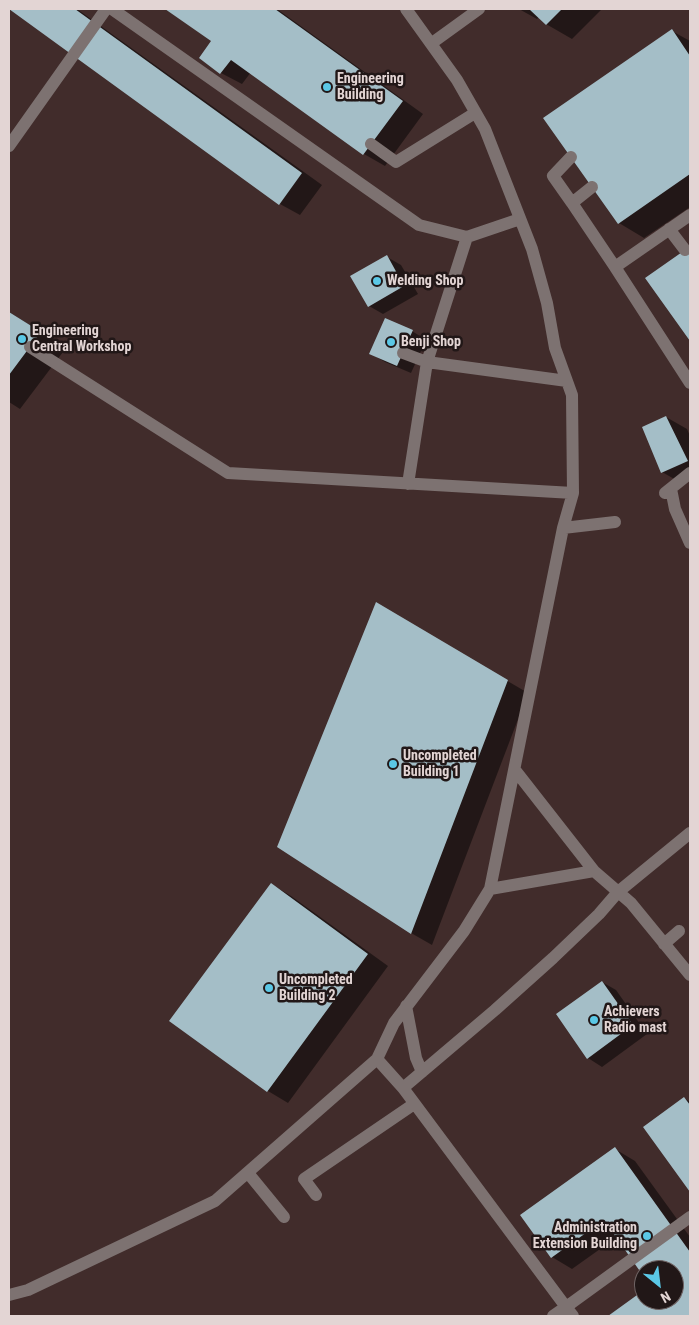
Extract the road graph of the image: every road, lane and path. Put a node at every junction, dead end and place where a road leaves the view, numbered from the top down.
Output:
1 (106, 9) edge
2 (112, 9) edge
3 (406, 9) edge
4 (479, 9) edge
5 (432, 43) junction
6 (475, 113) junction
7 (372, 144) dead end
8 (9, 146) edge
9 (571, 157) dead end
10 (592, 187) dead end
11 (572, 203) junction
12 (690, 215) edge
13 (520, 218) junction
14 (670, 229) junction
15 (467, 237) junction
16 (684, 250) dead end
17 (614, 267) junction
18 (30, 346) dead end
19 (403, 353) dead end
20 (428, 362) junction
21 (567, 381) junction
22 (690, 383) edge
23 (690, 473) edge
24 (408, 484) junction
25 (573, 493) junction
26 (615, 522) dead end
27 (563, 528) junction
28 (690, 544) edge
29 (515, 770) junction
30 (690, 833) edge
31 (594, 871) junction
32 (490, 889) junction
33 (618, 892) junction
34 (679, 932) dead end
35 (664, 944) junction
36 (690, 976) edge
37 (406, 1006) junction
38 (376, 1059) junction
39 (422, 1072) junction
40 (402, 1088) junction
41 (414, 1104) junction
42 (248, 1172) junction
43 (316, 1196) dead end
44 (690, 1216) edge
45 (284, 1217) dead end
46 (9, 1295) edge
47 (569, 1312) edge
48 (553, 1316) edge

1 - 8 street
2 - 15 street
3 - 5 street
4 - 5 street
5 - 6 street
6 - 7 street
6 - 13 street
9 - 11 street
10 - 11 street
11 - 17 street
12 - 14 street
13 - 15 street
13 - 21 street
14 - 16 street
14 - 17 street
15 - 20 street
17 - 22 street
18 - 24 street
19 - 20 street
20 - 21 street
20 - 24 street
21 - 25 street
23 - 28 street
24 - 25 street
25 - 27 street
26 - 27 street
27 - 29 street
29 - 31 street
29 - 32 street
30 - 33 street
31 - 32 street
31 - 33 street
32 - 37 street
33 - 35 street
33 - 39 street
34 - 35 street
35 - 36 street
37 - 38 street
37 - 39 street
38 - 40 street
38 - 42 street
39 - 40 street
40 - 41 street
41 - 43 street
41 - 47 street
42 - 45 street
42 - 46 street
44 - 47 street
47 - 48 street

